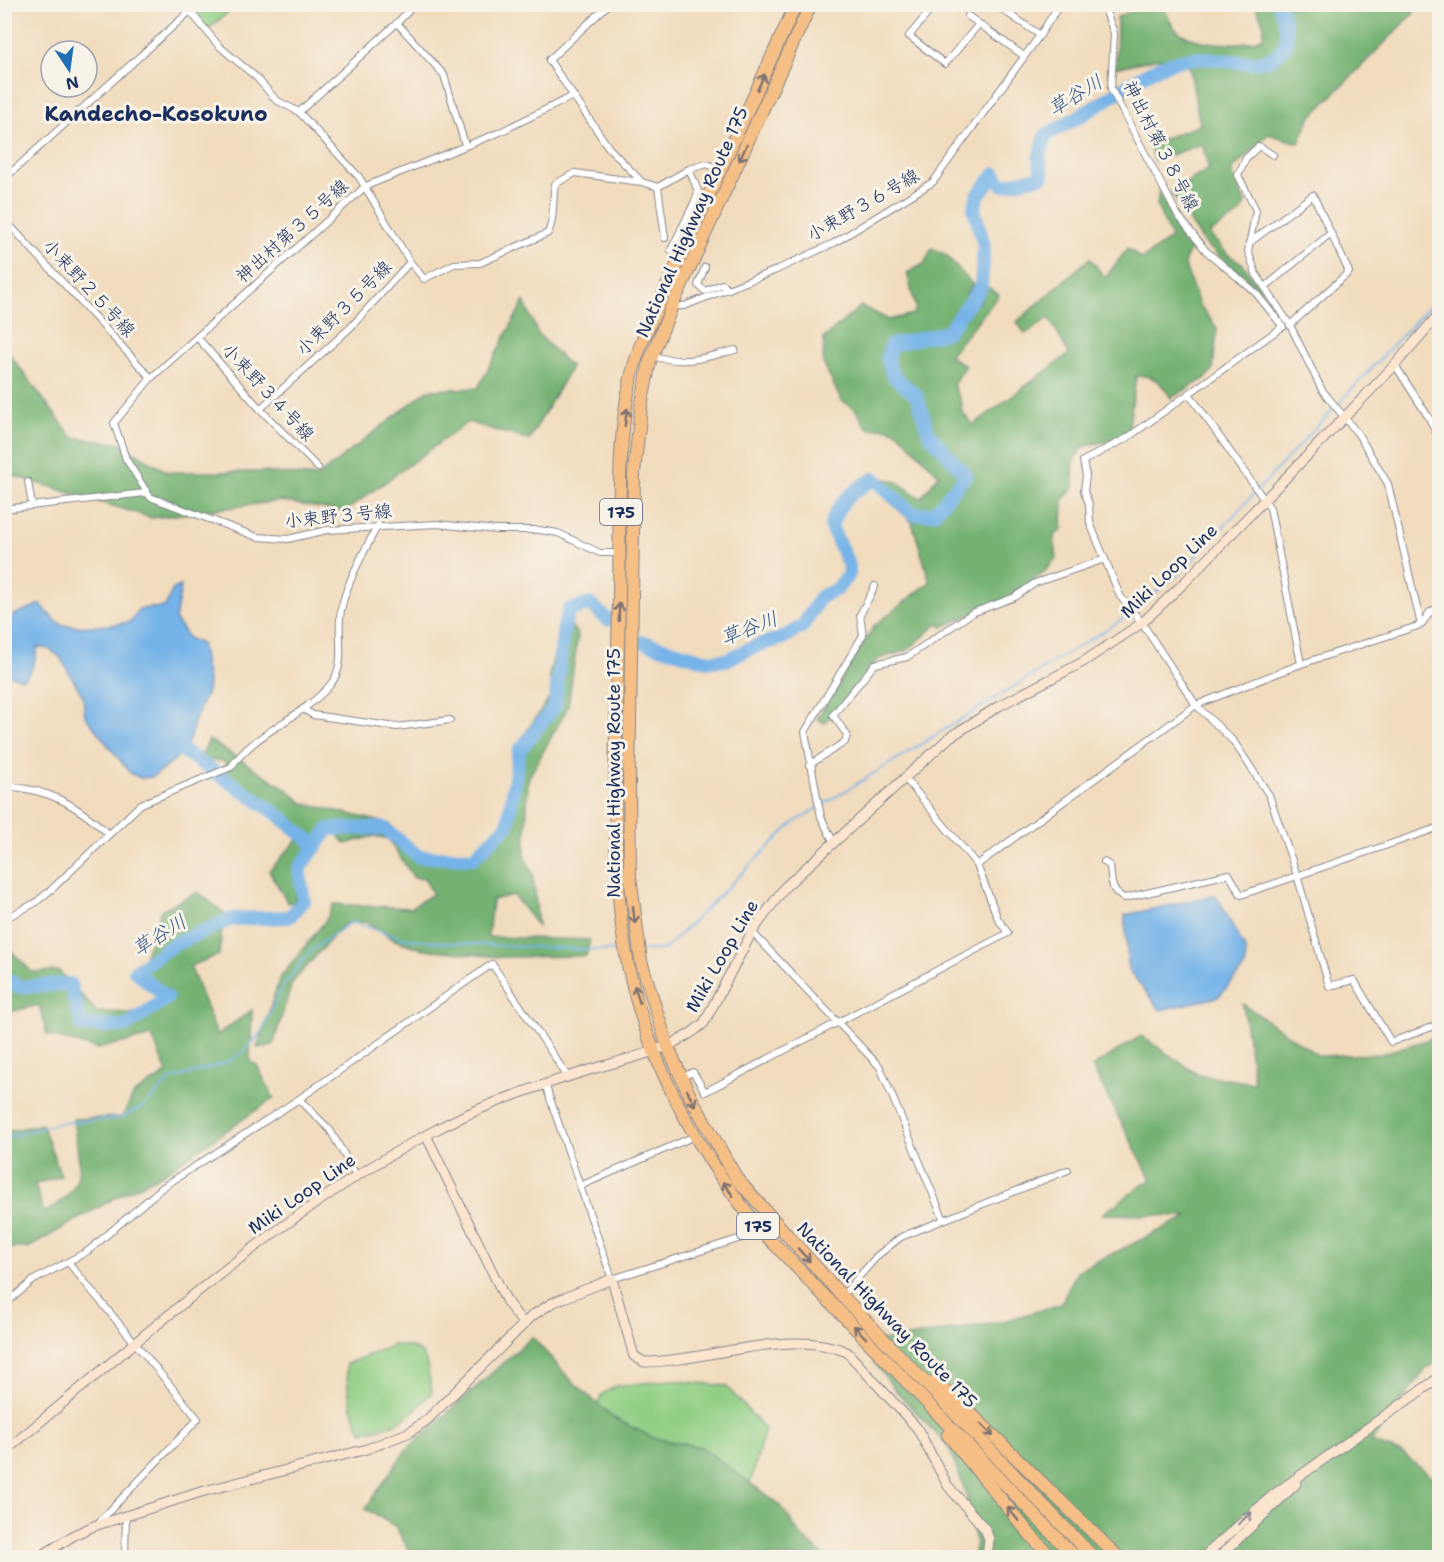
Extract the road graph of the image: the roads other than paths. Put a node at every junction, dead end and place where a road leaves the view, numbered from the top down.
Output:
1 (184, 4) edge
2 (415, 4) edge
3 (609, 4) edge
4 (796, 4) edge
5 (811, 4) edge
6 (936, 4) edge
7 (994, 4) edge
8 (1060, 4) edge
9 (1103, 4) edge
10 (189, 12) junction
11 (968, 16) dead end
12 (397, 23) junction
13 (979, 24) junction
14 (1040, 36) junction
15 (1024, 56) junction
16 (573, 96) junction
17 (299, 112) junction
18 (465, 145) junction
19 (1273, 155) dead end
20 (689, 169) junction
21 (720, 169) junction
22 (733, 175) junction
23 (4, 179) edge
24 (642, 182) junction
25 (366, 186) junction
26 (658, 187) junction
27 (4, 219) edge
28 (1331, 233) junction
29 (665, 238) dead end
30 (1249, 243) junction
31 (671, 250) dead end
32 (410, 262) junction
33 (705, 267) dead end
34 (1266, 287) junction
35 (729, 288) junction
36 (672, 306) junction
37 (1440, 313) edge
38 (1290, 325) junction
39 (1282, 327) junction
40 (197, 337) junction
41 (735, 350) dead end
42 (652, 356) junction
43 (1395, 365) junction
44 (151, 378) junction
45 (1190, 395) junction
46 (260, 409) junction
47 (1344, 416) junction
48 (1440, 441) edge
49 (318, 468) dead end
50 (28, 482) dead end
51 (146, 493) junction
52 (1265, 499) junction
53 (32, 505) junction
54 (4, 509) edge
55 (378, 525) junction
56 (627, 554) junction
57 (1105, 559) junction
58 (875, 586) dead end
59 (1440, 607) edge
60 (1142, 623) junction
61 (1421, 625) junction
62 (1301, 664) junction
63 (1196, 705) junction
64 (303, 709) junction
65 (450, 720) dead end
66 (809, 765) junction
67 (904, 777) junction
68 (4, 786) edge
69 (1440, 827) edge
70 (109, 834) junction
71 (833, 841) junction
72 (1104, 862) dead end
73 (977, 865) junction
74 (1297, 875) junction
75 (4, 919) edge
76 (752, 932) junction
77 (837, 1022) junction
78 (1440, 1024) edge
79 (667, 1045) junction
80 (653, 1050) junction
81 (568, 1077) junction
82 (681, 1078) junction
83 (545, 1084) junction
84 (299, 1099) junction
85 (426, 1135) junction
86 (695, 1136) junction
87 (1068, 1170) dead end
88 (356, 1175) junction
89 (580, 1186) junction
90 (943, 1218) junction
91 (772, 1220) junction
92 (760, 1229) junction
93 (68, 1262) junction
94 (612, 1279) junction
95 (842, 1296) junction
96 (4, 1305) edge
97 (523, 1323) junction
98 (137, 1343) junction
99 (905, 1370) junction
100 (1440, 1377) edge
101 (4, 1452) edge
102 (1327, 1456) junction
103 (126, 1515) junction
104 (94, 1526) junction
105 (1058, 1531) junction
106 (38, 1557) edge
107 (125, 1557) edge
108 (987, 1557) edge
109 (1052, 1557) edge
110 (1076, 1557) edge
111 (1094, 1557) edge
112 (1119, 1557) edge
113 (1202, 1557) edge
114 (1218, 1557) edge

1 - 10 street, 小束野３５号線
2 - 12 street
3 - 16 street
21 -> 4 highway, National Highway Route 175 / 175
5 -> 22 highway, National Highway Route 175 / 175
6 - 13 street
7 - 14 street
8 - 14 street, 小束野３６号線
9 - 39 street, 神出村第３８号線
10 - 17 street, 小束野３５号線
10 - 23 street
11 - 13 street
12 - 17 street
12 - 18 street
13 - 15 street
14 - 15 street, 小束野３６号線
15 - 35 street, 小束野３６号線
16 - 18 street, 神出村第３５号線
16 - 24 street
17 - 25 street, 小束野３５号線
18 - 25 street, 神出村第３５号線
19 - 30 street
20 - 21 street
20 - 26 street
20 - 31 street
21 - 22 street
56 -> 21 highway, National Highway Route 175 / 175
22 - 36 highway, National Highway Route 175 / 175
24 - 26 street
24 - 32 street
25 - 32 street, 小束野３５号線
25 - 40 street, 神出村第３５号線
26 - 29 street
27 - 44 street, 小束野２５号線
28 - 30 street
28 - 34 street
28 - 38 street
30 - 34 street
32 - 46 street, 小束野３５号線
33 - 35 street
34 - 38 street
35 - 36 street, 小束野３６号線
36 - 42 highway, National Highway Route 175 / 175
37 - 43 main road, Miki Loop Line
38 - 39 street
38 - 47 street
39 - 45 street
40 - 44 street, 神出村第３５号線
40 - 46 street, 小束野３４号線
41 - 42 street
42 - 56 highway, National Highway Route 175 / 175
43 - 47 main road, Miki Loop Line
43 - 48 street
44 - 51 street
45 - 52 street
45 - 57 street
46 - 49 street, 小束野３４号線
47 - 52 main road, Miki Loop Line
47 - 61 street
50 - 53 street
51 - 53 street
51 - 55 street, 小束野３号線
52 - 60 main road, Miki Loop Line
52 - 62 street
53 - 54 street
55 - 56 street, 小束野３号線
55 - 64 street
56 -> 79 highway, National Highway Route 175 / 175
80 -> 56 highway, National Highway Route 175 / 175
57 - 60 street
57 - 66 street
58 - 66 street
59 - 61 street
60 - 63 street
60 - 67 main road, Miki Loop Line
61 - 62 street
62 - 63 street
63 - 73 street
63 - 74 street
64 - 65 street
64 - 70 street
66 - 71 street
67 - 71 main road, Miki Loop Line
67 - 73 street
68 - 70 street
69 - 74 street
70 - 75 street
71 - 76 main road, Miki Loop Line
72 - 74 street
73 - 77 street
74 - 78 street
76 - 77 street
76 - 79 main road, Miki Loop Line
77 - 82 street
77 - 90 street
79 - 80 main road, Miki Loop Line
79 - 82 highway, National Highway Route 175 / 175
80 - 81 main road, Miki Loop Line
80 - 86 highway, National Highway Route 175 / 175
81 - 83 main road, Miki Loop Line
81 - 84 street
82 -> 91 highway, National Highway Route 175 / 175
83 - 85 main road, Miki Loop Line
83 - 89 street
84 - 88 street
84 - 93 street
85 - 88 main road, Miki Loop Line
85 - 97 main road
86 - 89 street
92 -> 86 highway, National Highway Route 175 / 175
87 - 90 street
88 - 98 main road, Miki Loop Line
89 - 94 street
90 - 95 street
91 - 92 street
91 -> 95 highway, National Highway Route 175 / 175
92 - 94 street
99 -> 92 highway, National Highway Route 175 / 175
93 - 96 street
93 - 98 street
94 - 97 main road
94 - 108 main road
95 - 99 highway, National Highway Route 175 / 175
97 - 103 main road
98 - 101 main road, Miki Loop Line
98 - 104 street
99 - 105 highway, National Highway Route 175 / 175
109 -> 99 highway
99 -> 112 highway
100 - 102 main road
113 -> 102 main road
102 - 114 main road
103 - 104 main road
103 - 107 street
104 - 106 main road
105 - 110 highway, National Highway Route 175 / 175
105 - 111 highway, National Highway Route 175 / 175

